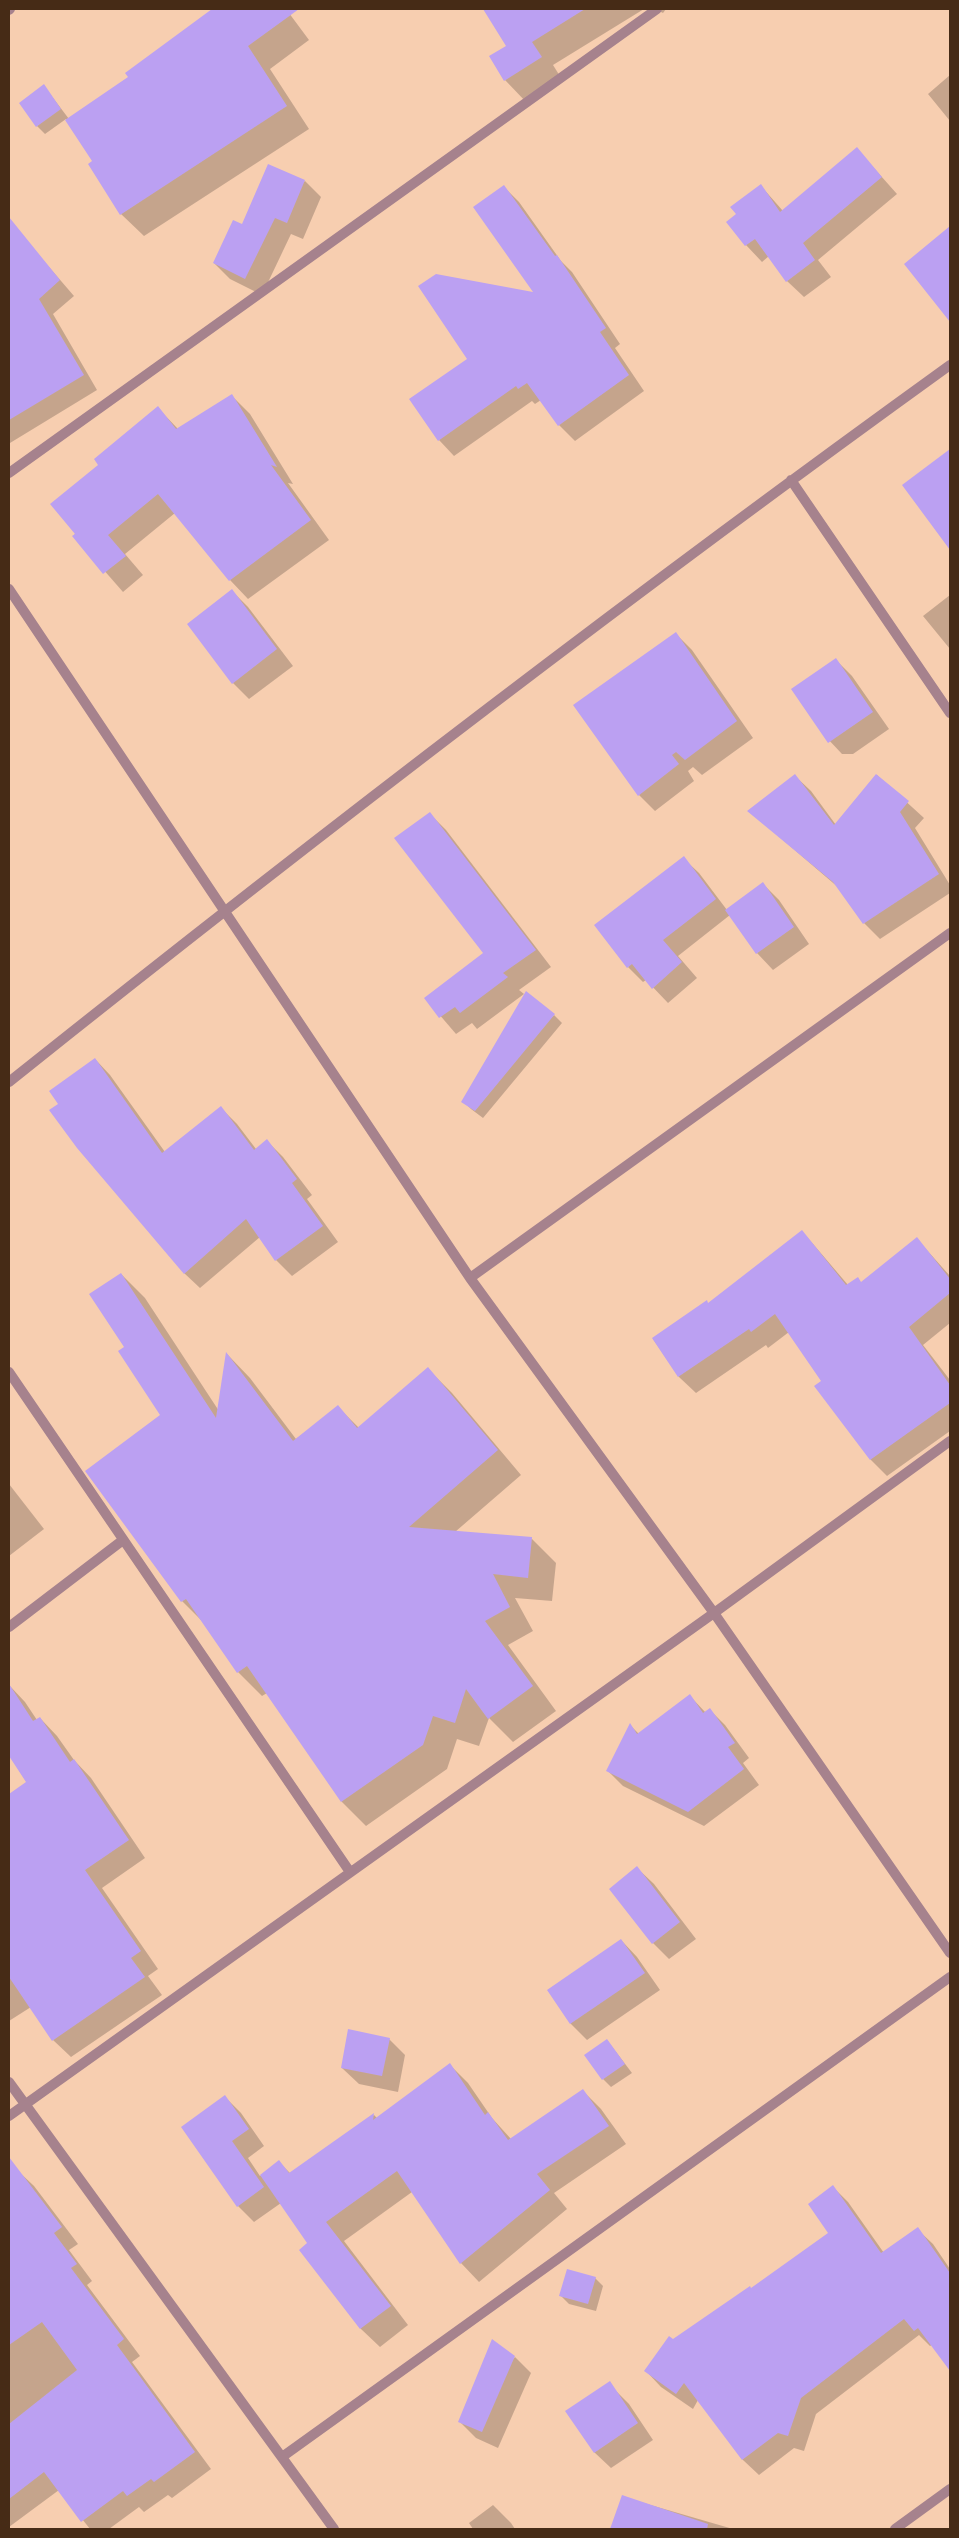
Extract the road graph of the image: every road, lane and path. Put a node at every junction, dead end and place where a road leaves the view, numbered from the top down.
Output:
1 (657, 9) edge
2 (950, 365) edge
3 (9, 473) edge
4 (791, 480) junction
5 (9, 589) edge
6 (950, 713) edge
7 (225, 910) junction
8 (950, 933) edge
9 (9, 1082) edge
10 (470, 1278) junction
11 (9, 1372) edge
12 (950, 1440) edge
13 (123, 1540) junction
14 (714, 1613) junction
15 (9, 1627) edge
16 (350, 1872) junction
17 (950, 1953) edge
18 (950, 1977) edge
19 (9, 2082) edge
20 (25, 2105) junction
21 (9, 2116) edge
22 (282, 2457) junction
23 (950, 2489) edge
24 (334, 2529) edge
25 (895, 2529) edge

1 - 3 street
2 - 4 street
4 - 6 street
4 - 7 street
5 - 7 street
7 - 9 street
7 - 10 street
8 - 10 street
10 - 14 street
11 - 13 street
12 - 14 street
13 - 15 street
13 - 16 street
14 - 16 street
14 - 17 street
16 - 20 street
18 - 22 street
19 - 20 street
20 - 21 street
20 - 22 street
22 - 24 street
23 - 25 street

